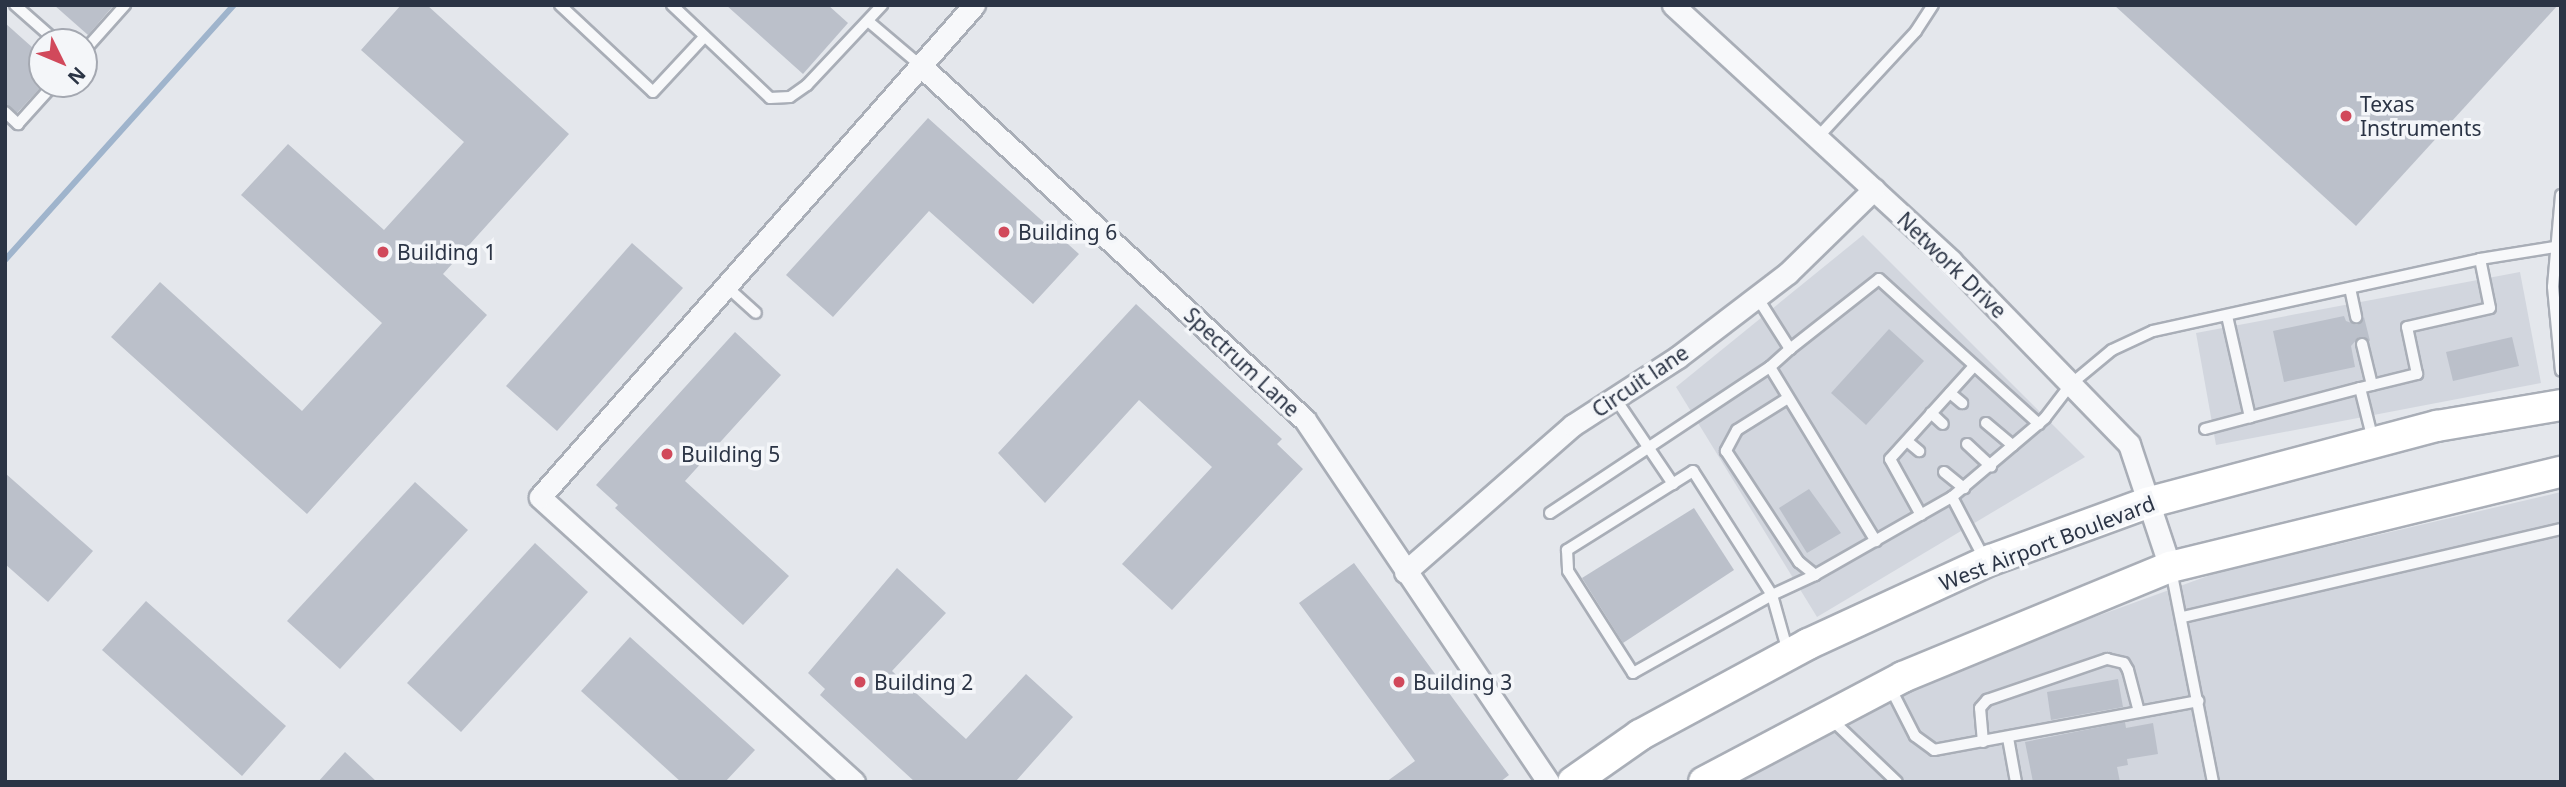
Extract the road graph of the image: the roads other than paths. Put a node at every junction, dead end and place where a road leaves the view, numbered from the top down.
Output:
1 (15, 5) edge
2 (125, 5) edge
3 (560, 5) edge
4 (672, 5) edge
5 (882, 5) edge
6 (974, 5) edge
7 (1673, 5) edge
8 (1933, 5) edge
9 (868, 21) junction
10 (41, 28) edge
11 (98, 35) edge
12 (705, 36) junction
13 (921, 66) junction
14 (41, 98) edge
15 (5, 112) edge
16 (1818, 137) junction
17 (1874, 189) junction
18 (2561, 195) edge
19 (2558, 246) edge
20 (2480, 259) junction
21 (726, 286) junction
22 (2350, 288) junction
23 (1757, 297) junction
24 (756, 313) dead end
25 (2227, 316) junction
26 (2356, 317) dead end
27 (2362, 344) dead end
28 (1790, 349) junction
29 (1770, 367) junction
30 (1973, 367) junction
31 (2561, 371) edge
32 (2071, 384) junction
33 (2366, 387) junction
34 (1950, 393) junction
35 (1615, 398) junction
36 (1788, 398) junction
37 (1962, 403) dead end
38 (2561, 405) edge
39 (1931, 413) junction
40 (2250, 417) junction
41 (1986, 423) dead end
42 (1943, 424) dead end
43 (2039, 424) junction
44 (2205, 429) dead end
45 (1907, 441) junction
46 (2374, 443) junction
47 (1967, 444) dead end
48 (2013, 446) junction
49 (1648, 447) junction
50 (1919, 451) dead end
51 (1991, 466) junction
52 (1944, 472) dead end
53 (2561, 472) edge
54 (1673, 484) junction
55 (1964, 488) junction
56 (1952, 498) junction
57 (2147, 503) junction
58 (1550, 513) dead end
59 (1921, 516) junction
60 (2561, 529) edge
61 (1876, 541) junction
62 (1987, 562) junction
63 (2170, 567) junction
64 (1405, 572) junction
65 (1815, 575) junction
66 (1772, 595) junction
67 (2183, 617) junction
68 (1788, 654) junction
69 (1889, 684) junction
70 (2198, 701) junction
71 (2140, 712) junction
72 (1828, 716) junction
73 (2008, 738) junction
74 (1983, 742) junction
75 (2211, 781) edge
76 (854, 782) edge
77 (1548, 782) edge
78 (1573, 782) edge
79 (1703, 782) edge
80 (1897, 782) edge
81 (2016, 782) edge

1 - 10 lane
2 - 11 lane
3 - 12 lane
4 - 12 lane
5 - 9 lane
6 - 13 street
7 - 16 street, Network Drive
8 - 16 lane
9 - 12 lane
9 - 13 lane
13 - 21 street
13 - 64 street, Spectrum Lane
14 - 15 lane
16 - 17 street, Network Drive
17 - 23 street, Circuit lane
17 - 32 street, Network Drive
18 - 19 lane
19 - 20 lane
19 - 31 lane
20 - 22 lane
20 - 33 lane
21 - 24 lane
21 - 76 street
22 - 25 lane
22 - 26 lane
23 - 28 lane
23 - 35 street, Circuit lane
25 - 32 lane
25 - 40 lane
27 - 33 lane
28 - 29 lane
28 - 30 lane
29 - 36 lane
29 - 49 lane
30 - 34 lane
30 - 43 lane
32 - 43 lane
32 - 57 street, Network Drive
33 - 40 lane
33 - 46 lane
34 - 37 lane
34 - 39 lane
35 - 49 lane
35 - 64 street, Circuit lane
36 - 61 lane
36 - 65 lane
38 - 46 main road, West Airport Boulevard
39 - 42 lane
39 - 45 lane
40 - 44 lane
41 - 48 lane
43 - 48 lane
45 - 50 lane
45 - 59 lane
46 - 57 main road, West Airport Boulevard
47 - 51 lane
48 - 51 lane
49 - 54 lane
49 - 58 lane
51 - 55 lane
52 - 55 lane
53 - 63 main road
54 - 66 lane
54 - 66 lane
55 - 56 lane
56 - 59 lane
56 - 62 lane
57 - 62 main road, West Airport Boulevard
57 - 63 street, Network Drive
59 - 61 lane
60 - 67 lane
61 - 65 lane
62 - 68 main road, West Airport Boulevard
63 - 67 lane
63 - 69 main road
64 - 77 street, Spectrum Lane
65 - 66 lane
66 - 68 lane
67 - 70 lane
68 - 78 main road, West Airport Boulevard
69 - 72 main road
69 - 74 lane
70 - 71 lane
70 - 75 lane
71 - 73 lane
71 - 74 lane
72 - 79 main road
72 - 80 lane
73 - 74 lane
73 - 81 lane

